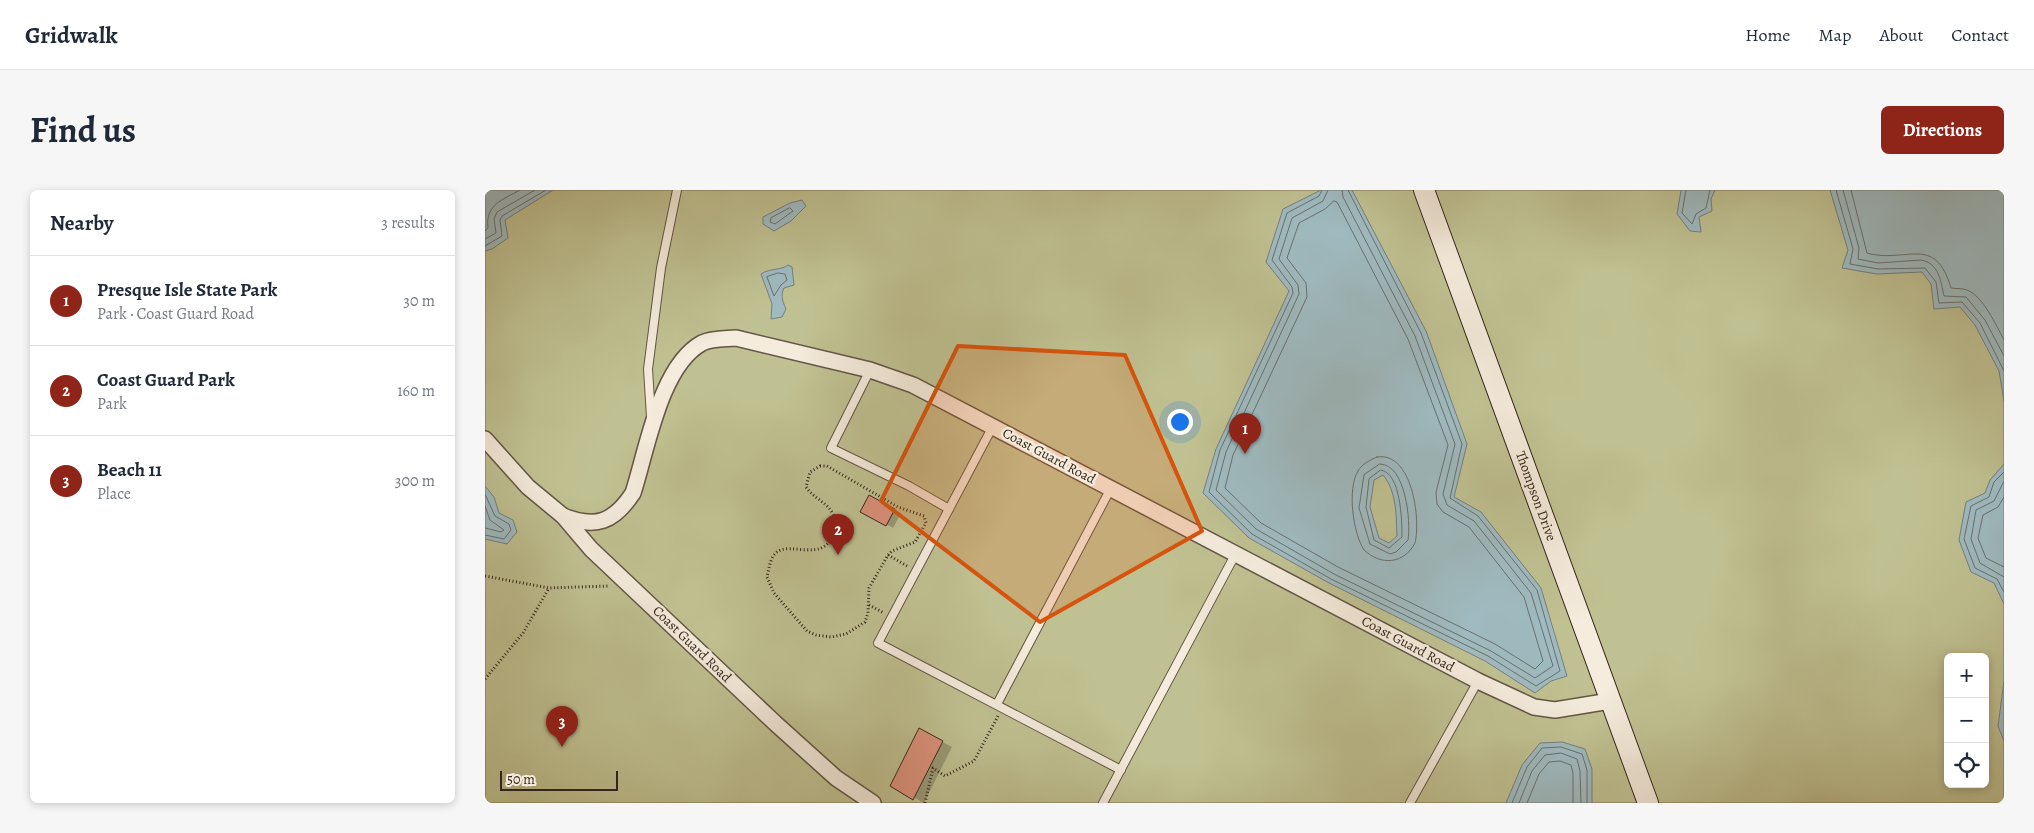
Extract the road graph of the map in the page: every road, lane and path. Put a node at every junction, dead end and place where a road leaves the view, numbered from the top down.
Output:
1 (677, 190) edge
2 (1424, 190) edge
3 (870, 370) junction
4 (993, 426) junction
5 (652, 429) junction
6 (485, 438) edge
7 (1111, 488) junction
8 (949, 508) junction
9 (563, 516) junction
10 (1236, 554) junction
11 (888, 555) junction
12 (912, 569) dead end
13 (485, 576) edge
14 (631, 586) junction
15 (549, 588) junction
16 (869, 605) junction
17 (887, 615) dead end
18 (485, 679) edge
19 (1478, 681) junction
20 (1610, 701) junction
21 (1000, 705) junction
22 (1121, 770) junction
23 (873, 803) edge
24 (925, 803) edge
25 (1103, 803) edge
26 (1410, 803) edge
27 (1648, 803) edge

1 - 5 lane
2 - 20 street, Thompson Drive
3 - 4 street, Coast Guard Road
3 - 5 street, Coast Guard Road
3 - 8 lane
4 - 7 street, Coast Guard Road
4 - 8 lane
5 - 9 street, Coast Guard Road
6 - 9 street, Coast Guard Road
7 - 10 street, Coast Guard Road
7 - 21 lane
8 - 21 lane
9 - 14 street, Coast Guard Road
10 - 19 street, Coast Guard Road
10 - 22 lane
11 - 12 path
11 - 16 path
11 - 16 path
13 - 15 path
14 - 15 path
14 - 23 street, Coast Guard Road
15 - 18 path
16 - 17 path
19 - 20 street, Coast Guard Road
19 - 26 lane
20 - 27 street, Thompson Drive
21 - 22 lane
21 - 24 path
22 - 25 lane

